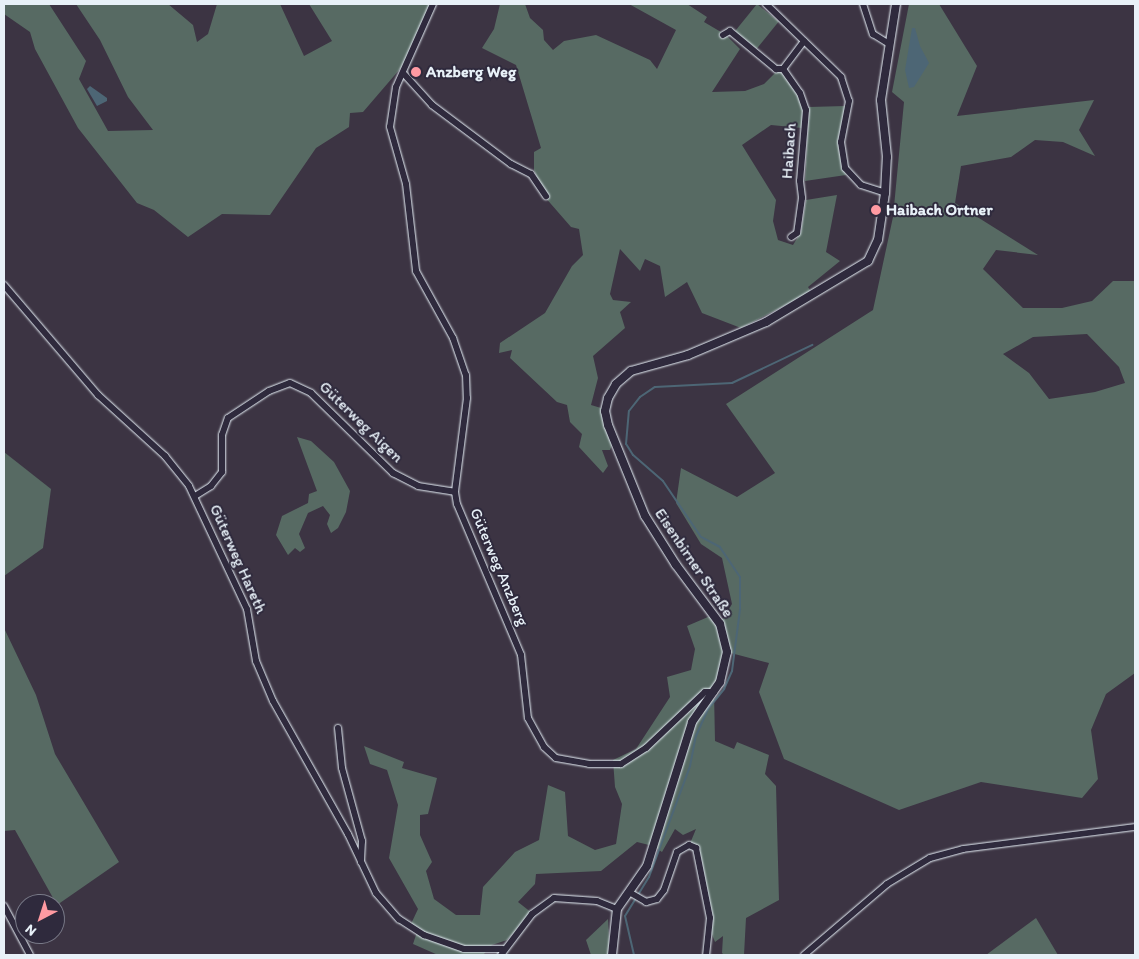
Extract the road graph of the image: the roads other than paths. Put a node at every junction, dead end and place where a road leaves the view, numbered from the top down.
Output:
1 (433, 4) edge
2 (766, 4) edge
3 (863, 4) edge
4 (896, 4) edge
5 (723, 35) dead end
6 (804, 41) junction
7 (889, 44) junction
8 (783, 69) junction
9 (403, 73) junction
10 (885, 193) junction
11 (546, 196) dead end
12 (791, 237) dead end
13 (4, 285) edge
14 (455, 492) junction
15 (195, 496) junction
16 (714, 692) junction
17 (338, 728) dead end
18 (1135, 827) edge
19 (361, 862) junction
20 (633, 895) junction
21 (4, 906) edge
22 (617, 909) junction
23 (502, 952) edge
24 (30, 955) edge
25 (612, 955) edge
26 (706, 955) edge
27 (804, 955) edge

1 - 9 street, Güterweg Anzberg
2 - 6 street
3 - 7 street
4 - 7 main road, Eisenbirner Straße
5 - 8 street, Haibach
6 - 8 street
6 - 10 street
7 - 10 main road, Eisenbirner Straße
8 - 12 street, Haibach
9 - 11 street
9 - 14 street, Güterweg Anzberg
10 - 16 main road, Eisenbirner Straße
13 - 15 street, Güterweg Hareth
14 - 15 street, Güterweg Aigen
14 - 16 street, Güterweg Anzberg
15 - 19 street, Güterweg Hareth
16 - 20 main road, Eisenbirner Straße
17 - 19 street
18 - 27 street
19 - 23 street, Güterweg Hareth
20 - 22 main road, Eisenbirner Straße
20 - 26 street
21 - 24 street
22 - 23 street
22 - 25 main road, Eisenbirner Straße

